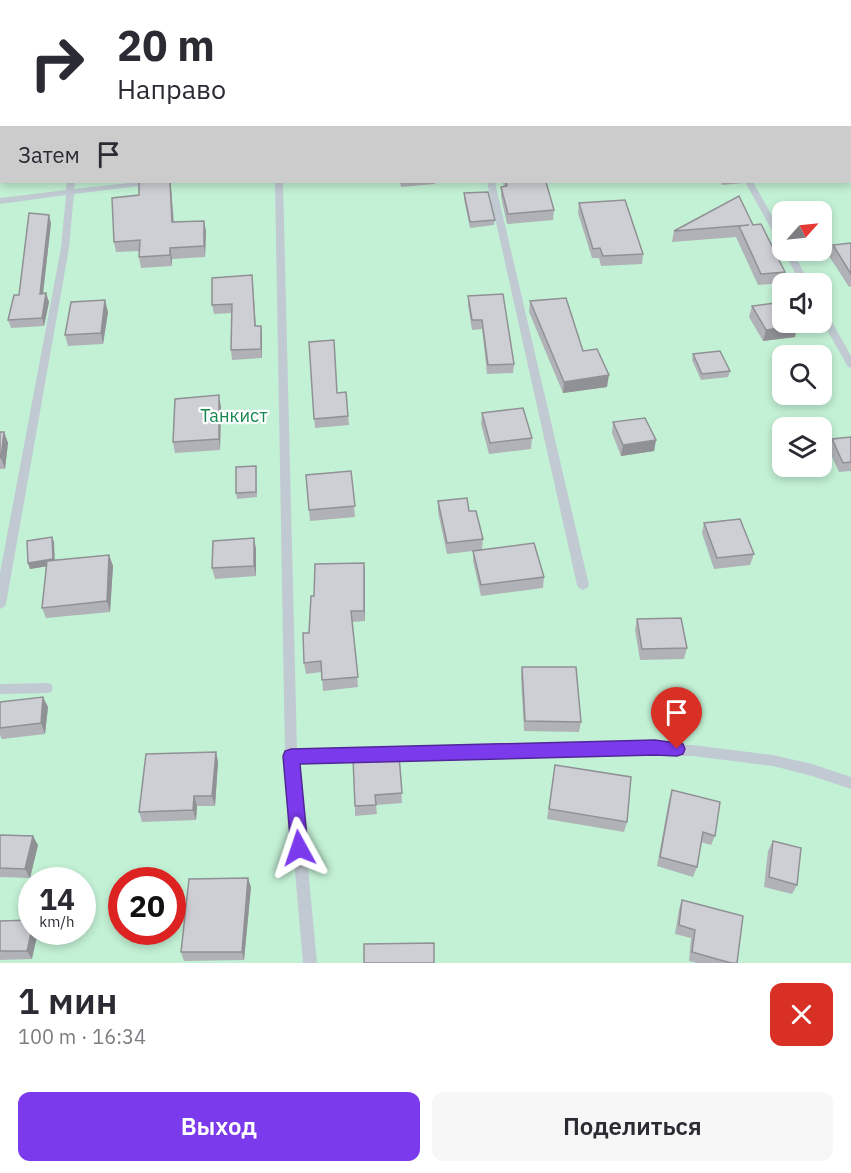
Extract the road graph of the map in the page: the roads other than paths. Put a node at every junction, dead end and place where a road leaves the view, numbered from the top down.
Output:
1 (70, 183) edge
2 (147, 183) edge
3 (279, 183) edge
4 (491, 183) edge
5 (750, 183) edge
6 (69, 193) junction
7 (0, 201) edge
8 (772, 223) edge
9 (832, 331) edge
10 (851, 365) edge
11 (583, 585) dead end
12 (0, 604) edge
13 (47, 688) dead end
14 (0, 689) edge
15 (291, 756) junction
16 (851, 783) edge
17 (310, 963) edge

1 - 6 lane
2 - 6 lane
3 - 15 lane
4 - 11 lane
5 - 8 lane
6 - 7 lane
6 - 12 lane
9 - 10 lane
13 - 14 lane
15 - 16 lane
15 - 17 lane

